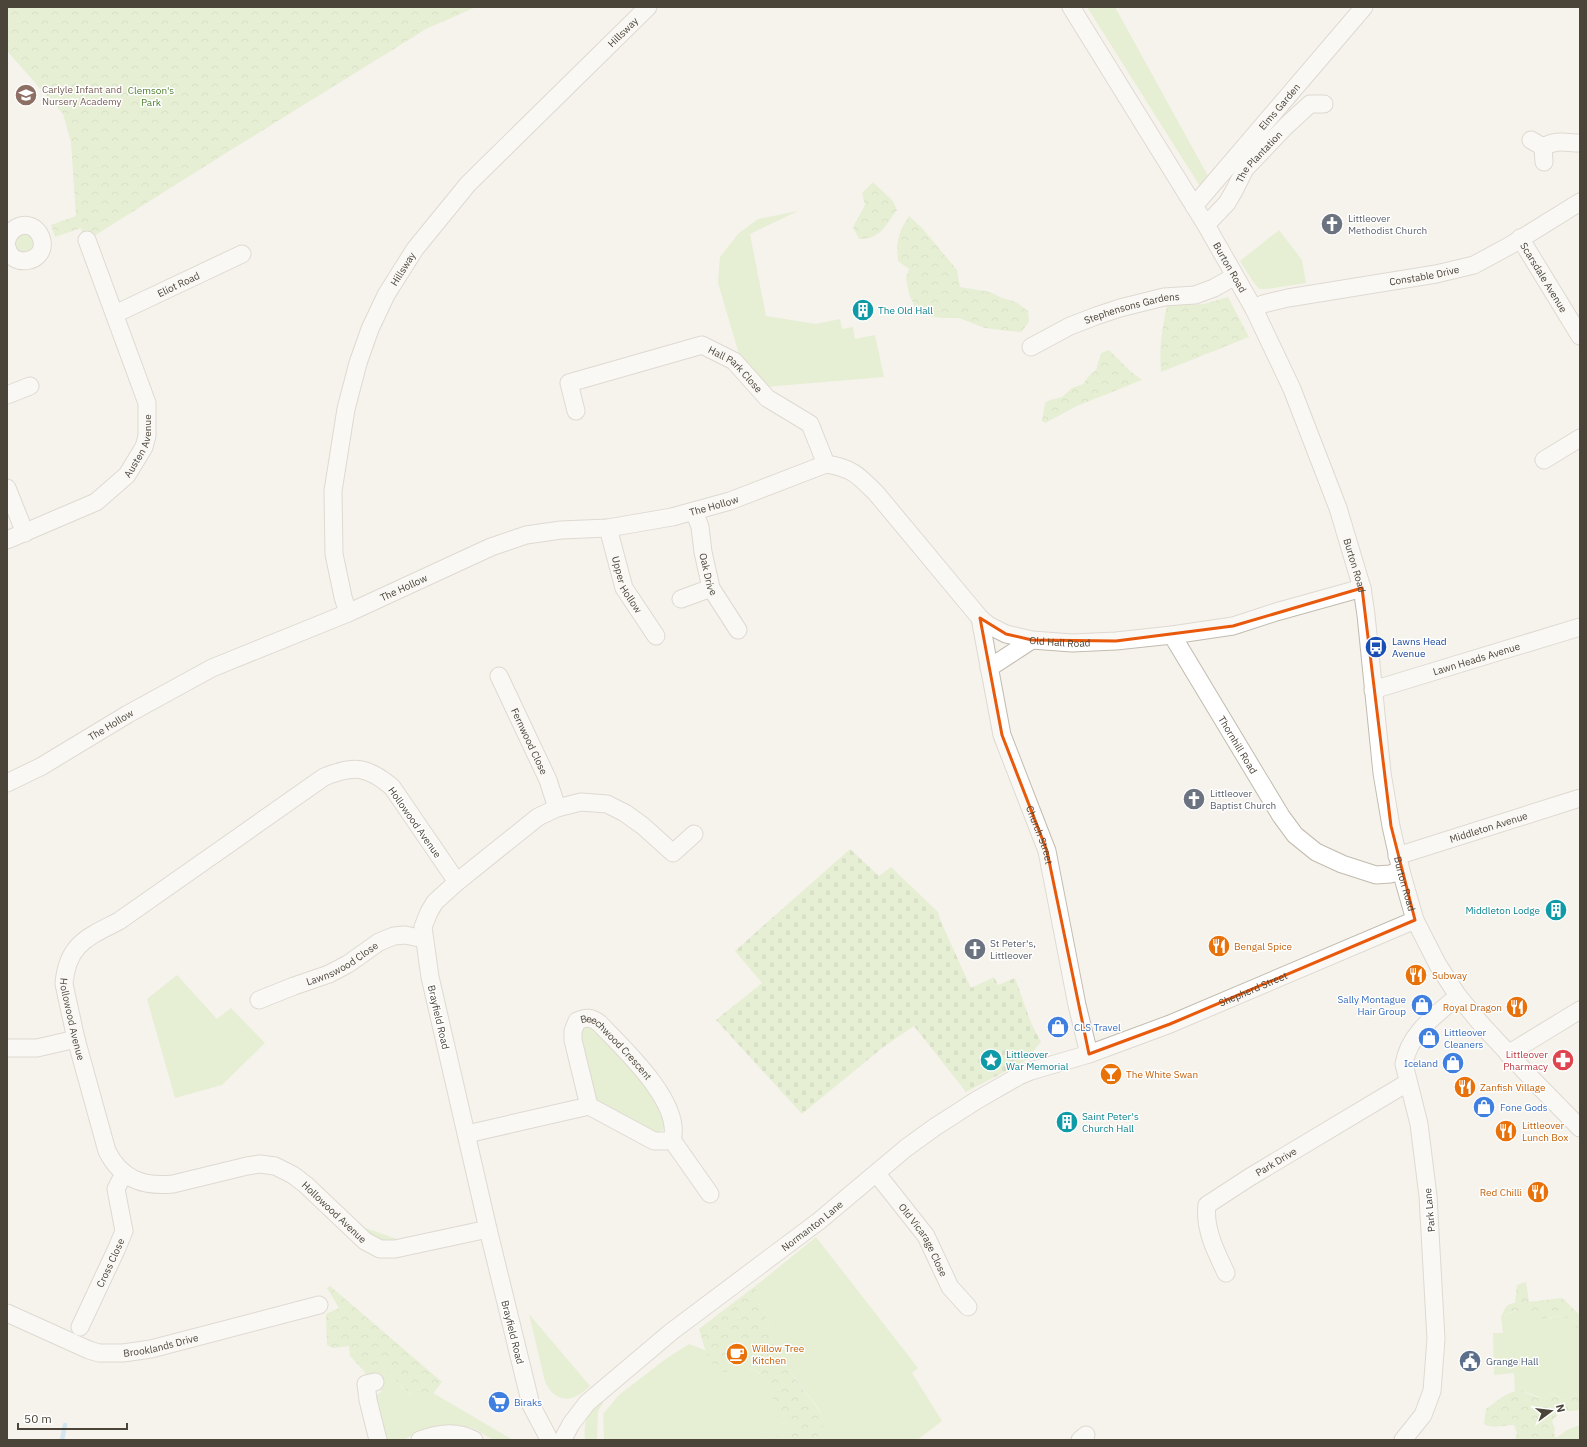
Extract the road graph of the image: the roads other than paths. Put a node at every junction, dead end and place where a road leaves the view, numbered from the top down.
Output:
1 (648, 7) edge
2 (1071, 7) edge
3 (1364, 7) edge
4 (1324, 104) dead end
5 (1580, 143) edge
6 (1539, 150) dead end
7 (1580, 202) edge
8 (1194, 206) junction
9 (1206, 225) junction
10 (1520, 238) junction
11 (87, 240) dead end
12 (242, 254) dead end
13 (1235, 276) junction
14 (1254, 309) junction
15 (115, 314) junction
16 (1580, 336) edge
17 (1031, 347) dead end
18 (30, 386) dead end
19 (7, 395) edge
20 (576, 411) dead end
21 (1580, 438) edge
22 (1544, 460) dead end
23 (826, 464) junction
24 (7, 488) edge
25 (694, 511) junction
26 (608, 528) junction
27 (25, 533) junction
28 (7, 540) edge
29 (711, 588) junction
30 (1362, 588) junction
31 (681, 599) dead end
32 (348, 613) junction
33 (980, 618) junction
34 (1580, 627) edge
35 (738, 630) dead end
36 (1172, 635) junction
37 (656, 636) dead end
38 (1032, 640) junction
39 (989, 668) junction
40 (499, 676) dead end
41 (1373, 690) junction
42 (7, 783) edge
43 (1580, 798) edge
44 (557, 808) junction
45 (694, 834) dead end
46 (1399, 864) junction
47 (457, 882) junction
48 (1415, 920) junction
49 (424, 938) junction
50 (1458, 996) junction
51 (259, 1000) dead end
52 (1580, 1010) edge
53 (76, 1040) junction
54 (7, 1048) edge
55 (1090, 1054) junction
56 (1508, 1054) junction
57 (1407, 1083) junction
58 (589, 1106) junction
59 (1580, 1128) edge
60 (467, 1134) junction
61 (672, 1140) junction
62 (124, 1173) junction
63 (877, 1174) junction
64 (710, 1194) dead end
65 (488, 1229) junction
66 (1226, 1273) dead end
67 (319, 1305) dead end
68 (968, 1307) dead end
69 (7, 1313) edge
70 (80, 1327) dead end
71 (375, 1382) dead end
72 (554, 1439) edge
73 (378, 1440) edge
74 (420, 1440) edge
75 (474, 1440) edge
76 (1403, 1440) edge

1 - 32 street, Hillsway
2 - 8 street, Burton Road
3 - 8 street, Elms Garden
4 - 9 street, The Plantation
5 - 6 street
7 - 10 street, Constable Drive
8 - 9 street, Burton Road
9 - 13 street, Burton Road
10 - 14 street, Constable Drive
10 - 16 street, Scarsdale Avenue
11 - 15 street, Austen Avenue
12 - 15 street, Eliot Road
13 - 14 street, Burton Road
13 - 17 street, Stephensons Gardens
14 - 30 street, Burton Road
15 - 27 street, Austen Avenue
18 - 19 street
20 - 23 street, Hall Park Close
21 - 22 street
23 - 25 street, The Hollow
23 - 33 street, Old Hall Road
24 - 27 street
25 - 26 street, The Hollow
25 - 29 street, Oak Drive
26 - 32 street, The Hollow
26 - 37 street, Upper Hollow
27 - 28 street, Austen Avenue
29 - 31 street
29 - 35 street, Oak Drive
30 - 36 street, Old Hall Road
30 - 41 street, Burton Road
32 - 42 street, The Hollow
33 - 38 street, Old Hall Road
33 - 39 street, Church Street
34 - 41 street, Lawn Heads Avenue
36 - 38 street, Old Hall Road
36 - 46 street, Thornhill Road
38 - 39 street
39 - 55 street, Church Street
40 - 44 street, Fernwood Close
41 - 46 street, Burton Road
43 - 46 street, Middleton Avenue
44 - 45 street, Brayfield Road
44 - 47 street, Brayfield Road
46 - 48 street, Burton Road
47 - 49 street, Brayfield Road
47 - 53 street, Hollowood Avenue
48 - 50 street, Burton Road
48 - 55 street, Shepherd Street
49 - 51 street, Lawnswood Close
49 - 60 street, Brayfield Road
50 - 56 street, Burton Road
50 - 57 street, Park Lane
52 - 56 street
53 - 54 street
53 - 62 street, Hollowood Avenue
55 - 63 street, Normanton Lane
56 - 59 street, Burton Road
57 - 66 street, Park Drive
57 - 76 street, Park Lane
58 - 60 street
58 - 61 street
58 - 61 street, Beechwood Crescent
60 - 65 street, Brayfield Road
61 - 64 street
62 - 65 street, Hollowood Avenue
62 - 70 street, Cross Close
63 - 68 street, Old Vicarage Close
63 - 72 street, Normanton Lane
65 - 72 street, Brayfield Road
67 - 69 street, Brooklands Drive
71 - 73 street
74 - 75 street

